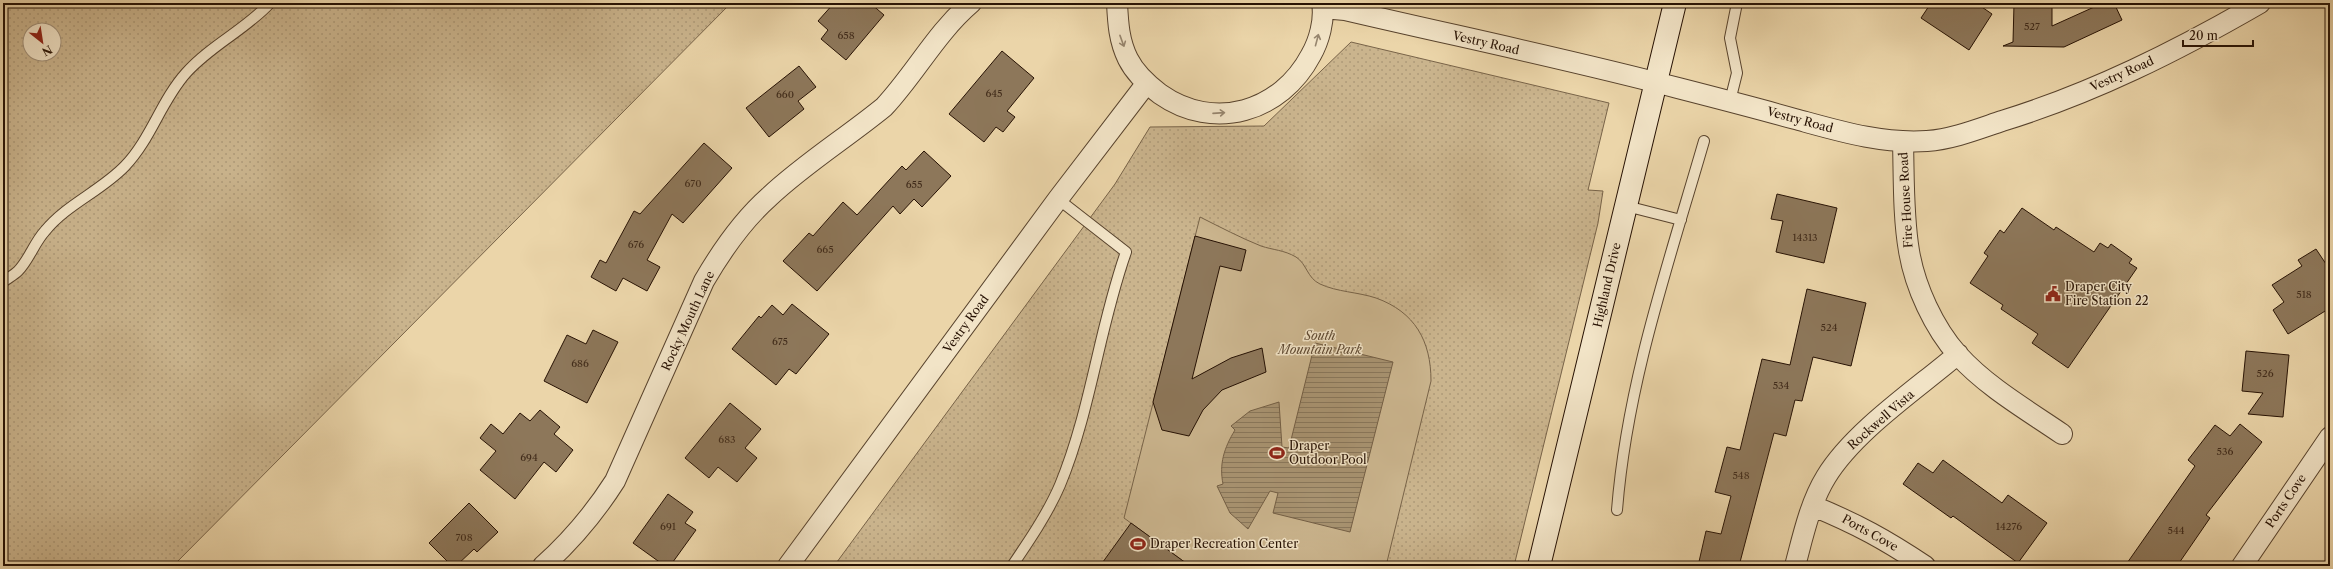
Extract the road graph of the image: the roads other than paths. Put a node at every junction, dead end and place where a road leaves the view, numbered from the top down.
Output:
1 (270, 3) edge
2 (971, 3) edge
3 (1117, 3) edge
4 (1675, 3) edge
5 (1737, 3) edge
6 (2260, 3) edge
7 (1322, 5) edge
8 (1656, 82) junction
9 (1146, 84) junction
10 (1730, 101) junction
11 (1704, 141) dead end
12 (1903, 142) junction
13 (1058, 199) junction
14 (1626, 206) junction
15 (1681, 220) junction
16 (3, 282) edge
17 (1958, 354) junction
18 (2062, 434) dead end
19 (2330, 436) edge
20 (1813, 506) junction
21 (1617, 510) dead end
22 (543, 566) edge
23 (788, 566) edge
24 (1012, 566) edge
25 (1539, 566) edge
26 (1795, 566) edge
27 (1925, 566) edge
28 (2242, 566) edge

1 - 16 lane
2 - 22 street, Rocky Mouth Lane
3 -> 9 street
4 - 8 main road, Highland Drive
5 - 10 lane
6 - 12 street, Vestry Road
7 - 8 street, Vestry Road
9 -> 7 street
8 - 10 street, Vestry Road
8 - 14 main road, Highland Drive
9 - 13 street, Vestry Road
10 - 12 street, Vestry Road
11 - 15 lane
12 - 17 street, Fire House Road
13 - 23 street, Vestry Road
13 - 24 lane
14 - 15 lane
14 - 25 main road, Highland Drive
15 - 21 lane
17 - 18 street, Fire House Road
17 - 20 street, Rockwell Vista
19 - 28 street, Ports Cove
20 - 26 street, Rockwell Vista
20 - 27 street, Ports Cove

